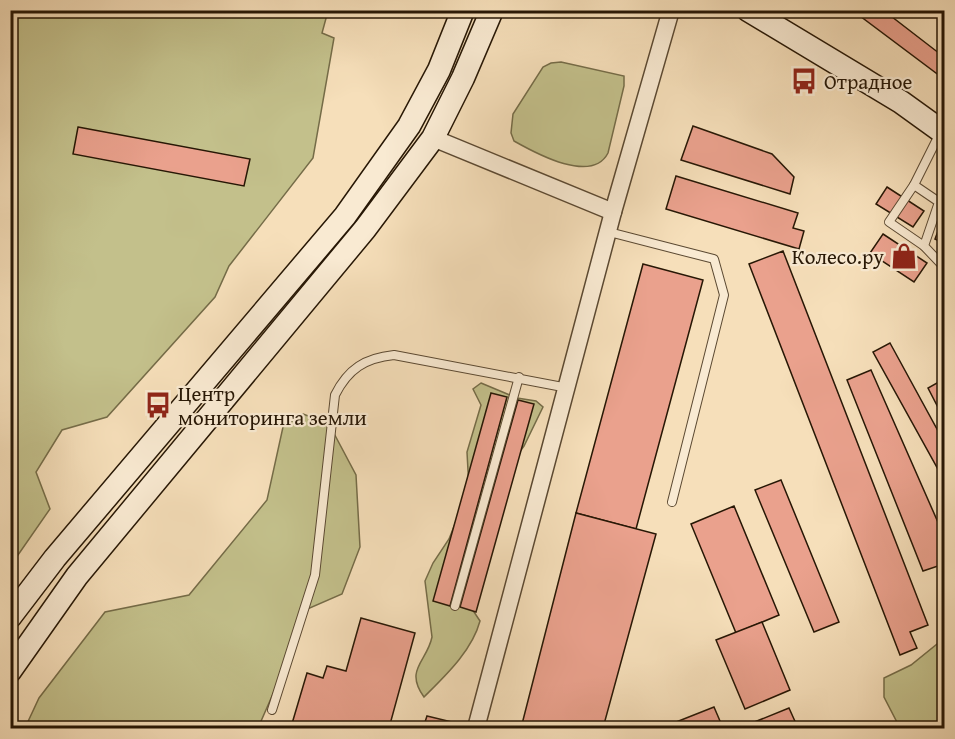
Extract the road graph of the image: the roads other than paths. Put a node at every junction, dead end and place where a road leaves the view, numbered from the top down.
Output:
1 (463, 10) edge
2 (492, 10) edge
3 (671, 10) edge
4 (748, 10) edge
5 (943, 132) edge
6 (433, 138) junction
7 (914, 185) junction
8 (614, 212) junction
9 (609, 232) junction
10 (924, 246) junction
11 (945, 267) edge
12 (519, 377) junction
13 (569, 388) junction
14 (672, 502) dead end
15 (455, 606) dead end
16 (10, 617) edge
17 (10, 671) edge
18 (272, 710) dead end
19 (476, 729) edge

1 - 16 main road
2 - 6 main road
3 - 8 street
4 - 5 main road
5 - 7 lane
6 - 8 street
6 - 17 main road
7 - 10 lane
7 - 10 lane
8 - 9 street
9 - 13 street
9 - 14 lane
10 - 11 lane
12 - 13 lane
12 - 15 lane
12 - 18 lane
13 - 19 street

